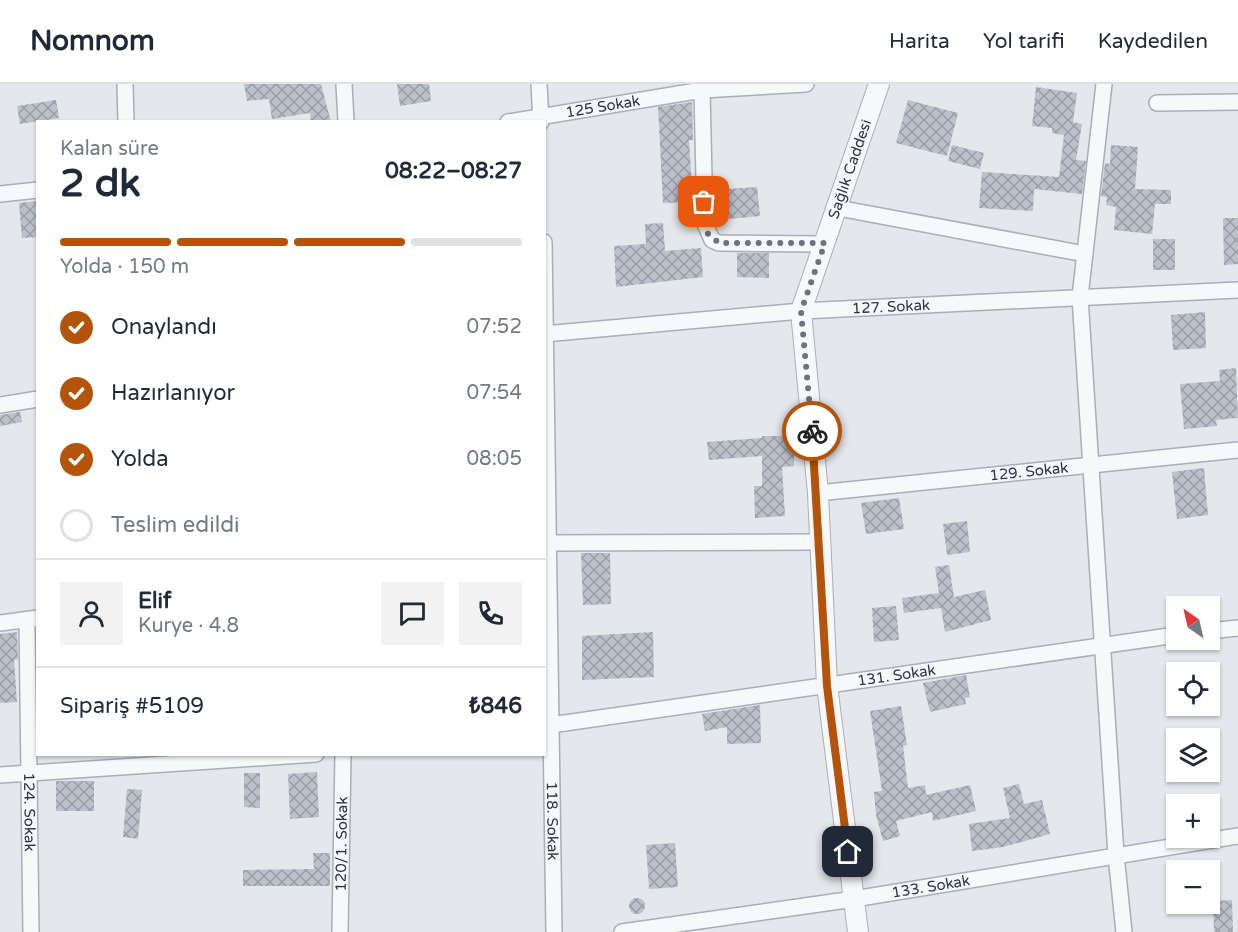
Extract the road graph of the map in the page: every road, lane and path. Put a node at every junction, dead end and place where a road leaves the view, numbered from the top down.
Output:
1 (125, 84) edge
2 (344, 84) edge
3 (539, 84) edge
4 (806, 84) edge
5 (879, 84) edge
6 (1104, 84) edge
7 (749, 85) edge
8 (702, 90) junction
9 (1238, 102) edge
10 (1157, 103) dead end
11 (541, 119) edge
12 (126, 120) edge
13 (346, 120) edge
14 (36, 190) edge
15 (0, 194) edge
16 (838, 208) junction
17 (825, 243) junction
18 (1085, 254) junction
19 (1238, 290) edge
20 (1080, 297) junction
21 (801, 311) junction
22 (546, 334) edge
23 (36, 399) edge
24 (0, 405) edge
25 (1238, 450) edge
26 (1093, 467) junction
27 (818, 493) junction
28 (547, 543) edge
29 (819, 543) junction
30 (32, 619) edge
31 (0, 623) edge
32 (1238, 628) edge
33 (1220, 630) edge
34 (1166, 636) edge
35 (1102, 644) junction
36 (827, 686) junction
37 (548, 725) edge
38 (286, 756) edge
39 (343, 756) edge
40 (31, 773) junction
41 (0, 775) edge
42 (1238, 836) edge
43 (1116, 855) junction
44 (854, 899) junction
45 (31, 932) edge
46 (340, 932) edge
47 (554, 932) edge
48 (622, 932) edge
49 (858, 932) edge
50 (1124, 932) edge

1 - 12 street
2 - 13 street
3 - 11 street
4 - 7 street, 125 Sokak
5 - 16 street, Sağlık Caddesi
6 - 18 street
7 - 8 street, 125 Sokak
8 - 11 street, 125 Sokak
8 - 17 street
9 - 10 street
14 - 15 street
16 - 17 street, Sağlık Caddesi
16 - 18 street
17 - 21 street, Sağlık Caddesi
18 - 20 street
19 - 20 street, 127. Sokak
20 - 21 street, 127. Sokak
20 - 26 street
21 - 22 street, 127. Sokak
21 - 27 street, Sağlık Caddesi
22 - 28 street, 118. Sokak
23 - 24 street
25 - 26 street, 129. Sokak
26 - 27 street, 129. Sokak
26 - 35 street
27 - 29 street, Sağlık Caddesi
28 - 29 street
28 - 37 street, 118. Sokak
29 - 36 street, Sağlık Caddesi
30 - 31 street
30 - 40 street, 124. Sokak
32 - 33 street
34 - 35 street, 131. Sokak
35 - 36 street, 131. Sokak
35 - 43 street
36 - 37 street, 131. Sokak
36 - 44 street, Sağlık Caddesi
37 - 47 street, 118. Sokak
38 - 40 street
39 - 46 street, 120/1. Sokak
40 - 41 street
40 - 45 street, 124. Sokak
42 - 43 street, 133. Sokak
43 - 44 street, 133. Sokak
43 - 50 street
44 - 48 street, 133. Sokak
44 - 49 street, Sağlık Caddesi

